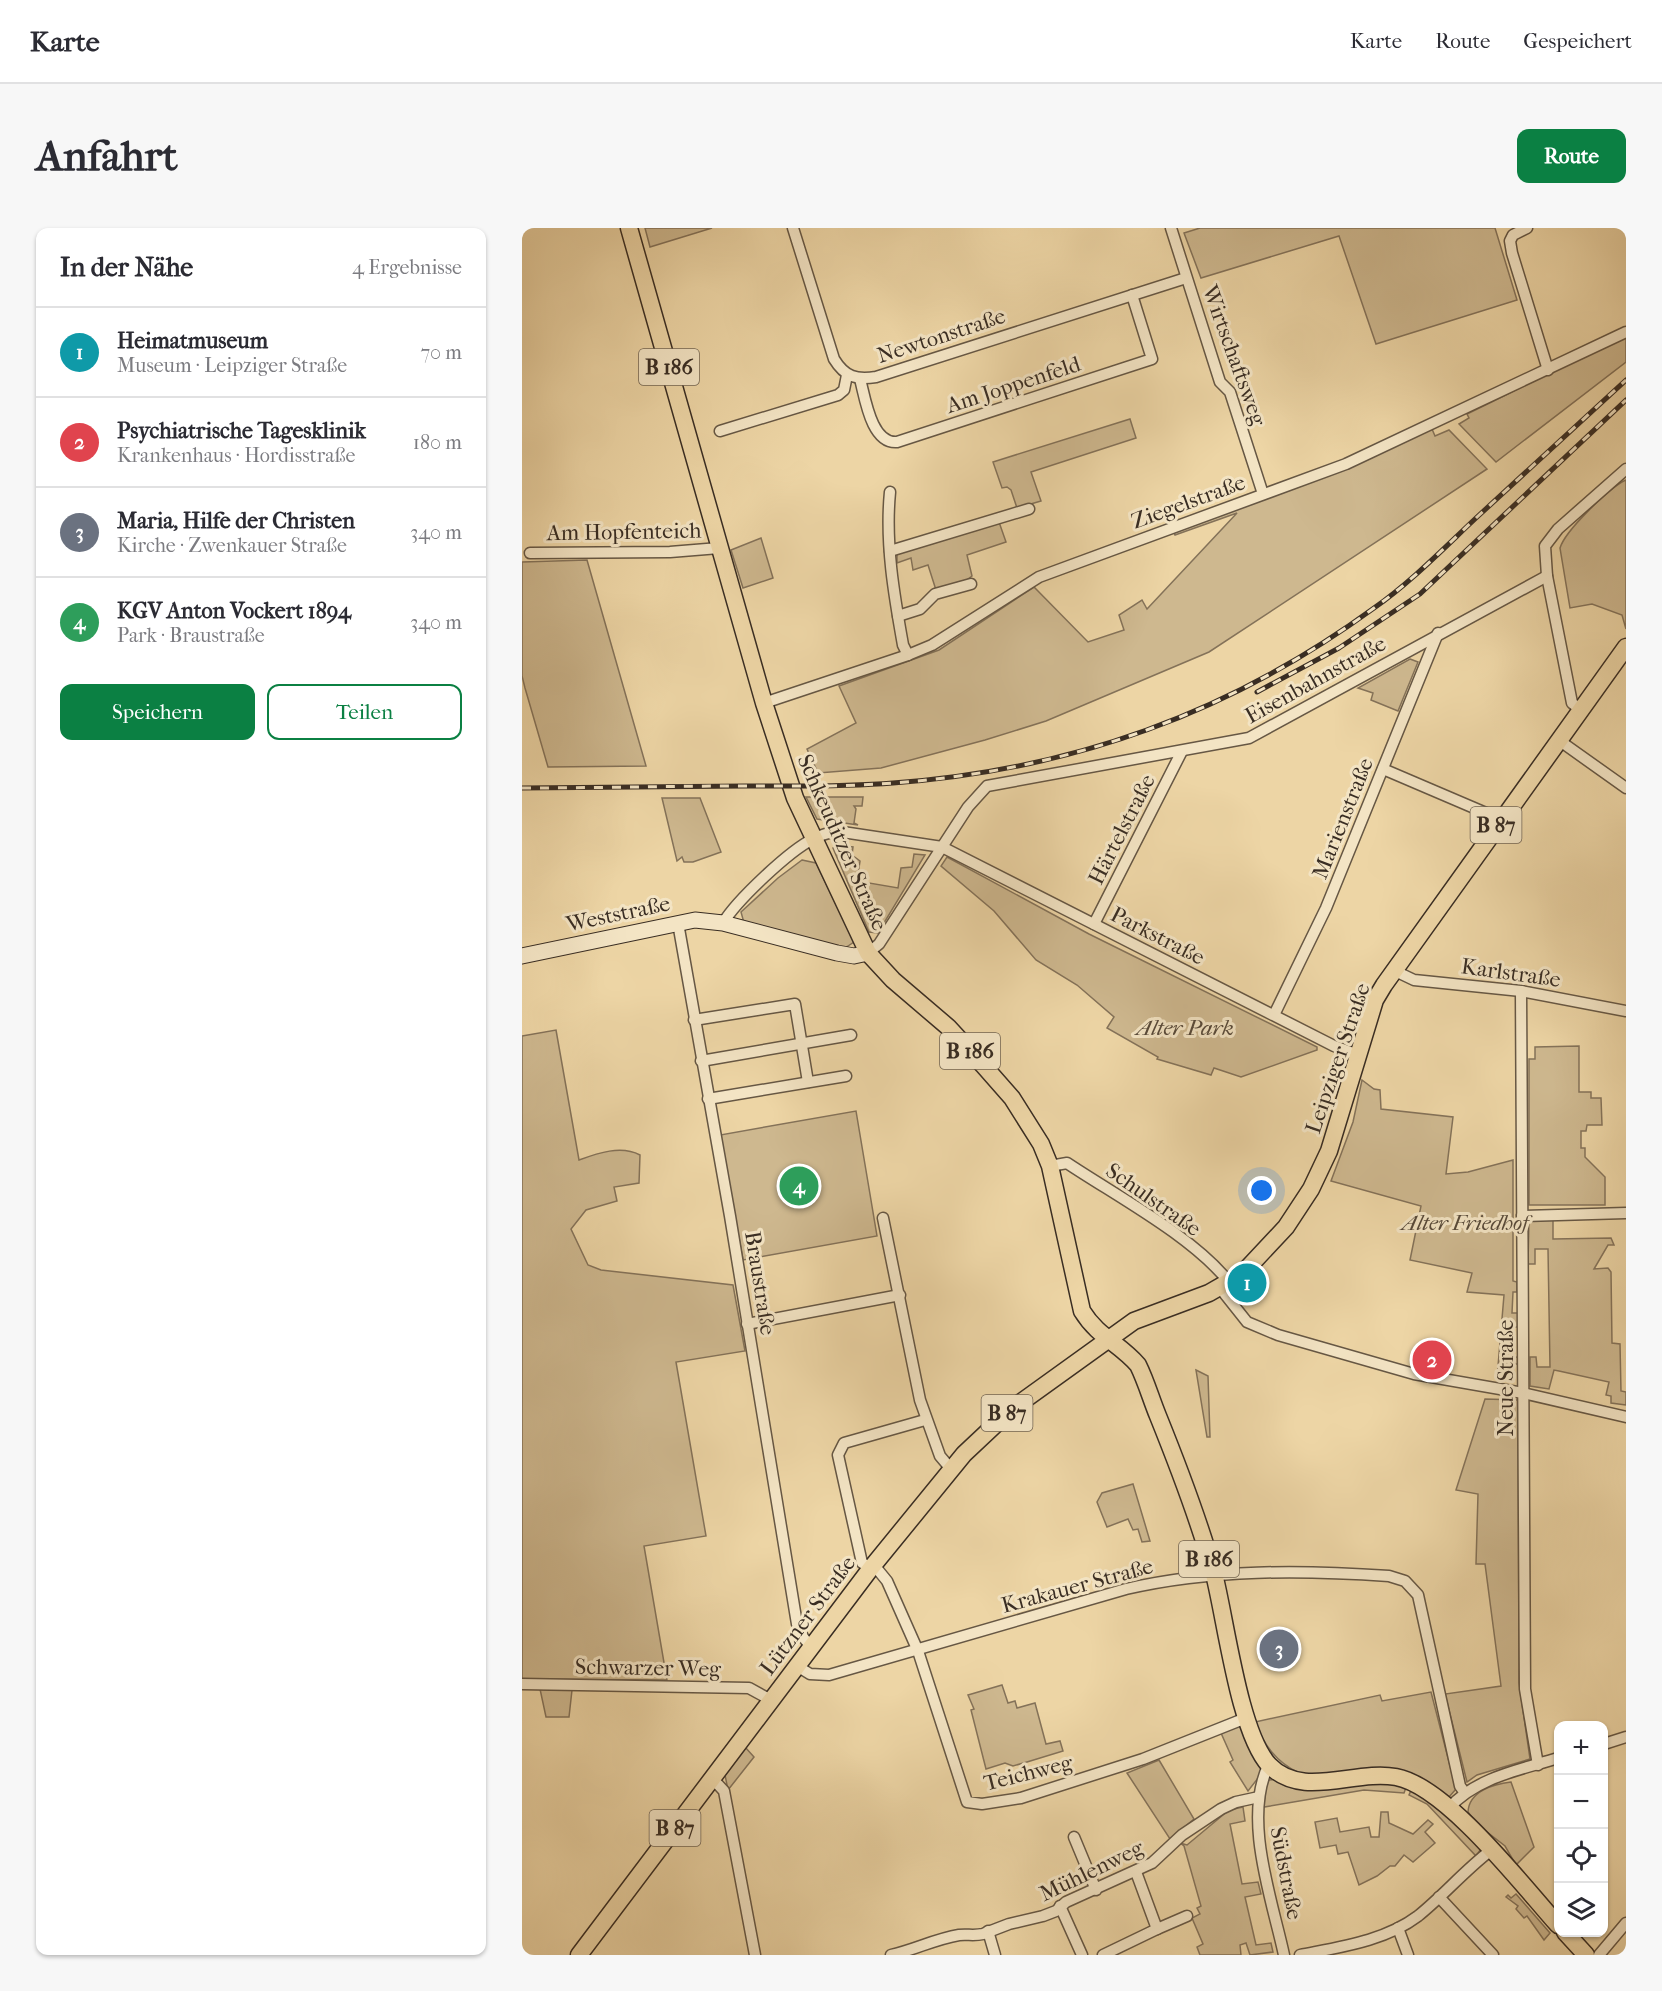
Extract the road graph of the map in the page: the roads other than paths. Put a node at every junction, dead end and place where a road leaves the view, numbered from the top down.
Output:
1 (629, 228) edge
2 (793, 228) edge
3 (1171, 228) edge
4 (1527, 228) edge
5 (1186, 278) junction
6 (1132, 295) junction
7 (1626, 332) edge
8 (1548, 370) junction
9 (847, 375) junction
10 (860, 379) junction
11 (720, 431) dead end
12 (1626, 469) edge
13 (890, 492) dead end
14 (1263, 494) junction
15 (1029, 509) dead end
16 (719, 548) junction
17 (890, 551) junction
18 (530, 553) dead end
19 (1547, 576) junction
20 (971, 584) dead end
21 (898, 616) junction
22 (1438, 633) junction
23 (1626, 647) edge
24 (908, 655) junction
25 (764, 703) junction
26 (1581, 710) junction
27 (1560, 741) junction
28 (1182, 751) junction
29 (1383, 769) junction
30 (1626, 788) edge
31 (1500, 819) junction
32 (815, 837) junction
33 (942, 847) junction
34 (678, 922) junction
35 (723, 923) junction
36 (1094, 924) junction
37 (868, 953) junction
38 (522, 956) edge
39 (1393, 970) junction
40 (1521, 991) junction
41 (1626, 1011) edge
42 (1274, 1015) junction
43 (694, 1020) junction
44 (851, 1035) dead end
45 (802, 1043) junction
46 (1358, 1056) junction
47 (701, 1060) junction
48 (846, 1076) dead end
49 (808, 1082) junction
50 (708, 1099) junction
51 (1050, 1166) junction
52 (1626, 1213) edge
53 (1522, 1216) junction
54 (883, 1218) dead end
55 (1225, 1285) junction
56 (900, 1295) junction
57 (747, 1324) junction
58 (1108, 1339) junction
59 (1523, 1393) junction
60 (1626, 1418) edge
61 (926, 1420) junction
62 (951, 1469) junction
63 (871, 1568) junction
64 (1214, 1574) junction
65 (812, 1647) junction
66 (918, 1651) junction
67 (796, 1666) junction
68 (522, 1684) edge
69 (771, 1701) junction
70 (1246, 1718) junction
71 (1626, 1737) edge
72 (1608, 1743) edge
73 (1554, 1759) edge
74 (1269, 1764) junction
75 (1538, 1765) junction
76 (712, 1778) junction
77 (1465, 1792) junction
78 (1259, 1797) junction
79 (1449, 1808) junction
80 (1074, 1837) dead end
81 (1490, 1851) junction
82 (1136, 1872) junction
83 (1096, 1890) junction
84 (1438, 1897) junction
85 (1060, 1906) junction
86 (1187, 1916) dead end
87 (1554, 1921) edge
88 (1626, 1923) edge
89 (1398, 1928) junction
90 (1157, 1929) junction
91 (988, 1931) junction
92 (1570, 1937) edge
93 (912, 1952) edge
94 (579, 1955) edge
95 (755, 1955) edge
96 (891, 1955) edge
97 (995, 1955) edge
98 (1082, 1955) edge
99 (1103, 1955) edge
100 (1284, 1955) edge
101 (1300, 1955) edge
102 (1408, 1955) edge
103 (1493, 1955) edge
104 (1586, 1955) edge
105 (1599, 1955) edge

1 - 16 main road, Schkeuditzer Straße / B 186
2 - 9 street
3 - 5 street, Wirtschaftsweg
4 - 8 street
5 - 6 street, Newtonstraße
5 - 14 street, Wirtschaftsweg
6 - 10 street, Newtonstraße
6 - 10 street, Am Joppenfeld
7 - 8 street, Ziegelstraße
8 - 14 street, Ziegelstraße
9 - 10 street, Newtonstraße
9 - 11 street
12 - 19 street
13 - 17 street
14 - 24 street, Ziegelstraße
15 - 17 street
16 - 18 street, Am Hopfenteich
16 - 25 main road, Schkeuditzer Straße / B 186
17 - 21 street
19 - 22 street, Eisenbahnstraße
19 - 26 street
20 - 21 street
21 - 24 street
22 - 28 street, Eisenbahnstraße
22 - 29 street, Marienstraße
23 - 26 main road, Leipziger Straße / B 87
24 - 25 street, Ziegelstraße
25 - 32 main road, Schkeuditzer Straße / B 186
26 - 27 main road, Leipziger Straße / B 87
27 - 30 street
27 - 31 main road, Leipziger Straße / B 87
28 - 33 street, Eisenbahnstraße
28 - 36 street, Härtelstraße
29 - 31 street
29 - 42 street, Marienstraße
31 - 39 main road, Leipziger Straße / B 87
32 - 33 street, Parkstraße
32 - 35 street
32 - 37 main road, Schkeuditzer Straße / B 186
33 - 36 street, Parkstraße
33 - 37 street, Eisenbahnstraße
34 - 35 main road, Weststraße
34 - 38 main road, Weststraße
34 - 43 street, Braustraße
35 - 37 main road, Weststraße
36 - 42 street, Parkstraße
37 - 51 main road, Schkeuditzer Straße / B 186
39 - 40 street, Karlstraße
39 - 46 main road, Leipziger Straße / B 87
40 - 41 street, Karlstraße
40 - 53 street, Neue Straße
42 - 46 street, Parkstraße
43 - 45 street
43 - 47 street, Braustraße
44 - 45 street
45 - 47 street
45 - 49 street
46 - 55 main road, Leipziger Straße / B 87
47 - 50 street, Braustraße
48 - 49 street
49 - 50 street
50 - 57 street, Braustraße
51 - 55 street, Schulstraße
51 - 58 main road, Schkeuditzer Straße / B 186
52 - 53 street
53 - 59 street, Neue Straße
54 - 56 street
55 - 58 main road, Leipziger Straße / B 87
55 - 59 street, Schulstraße
56 - 57 street
56 - 61 street
57 - 65 street, Braustraße
58 - 62 main road, Lützner Straße / B 87
58 - 64 main road, B 186
59 - 60 street, Schulstraße
59 - 75 street, Neue Straße
61 - 62 street
61 - 63 street, Teichweg
62 - 63 main road, Lützner Straße / B 87
63 - 65 main road, Lützner Straße / B 87
63 - 66 street, Teichweg
64 - 66 street, Krakauer Straße
64 - 70 main road, B 186
64 - 77 street, Krakauer Straße
65 - 67 main road, Lützner Straße / B 87
66 - 67 street, Krakauer Straße
66 - 70 street, Teichweg
67 - 69 main road, Lützner Straße / B 87
68 - 69 street, Schwarzer Weg
69 - 76 main road, Lützner Straße / B 87
70 - 74 main road, B 186
71 - 72 street
73 - 75 street
74 - 78 street, Südstraße
74 - 79 main road, B 186
75 - 77 street
76 - 94 main road, Lützner Straße / B 87
76 - 95 street
77 - 79 street
78 - 82 street, Mühlenweg
78 - 100 street, Südstraße
79 - 81 main road, B 186
80 - 83 street
81 - 84 street
81 - 87 main road, B 186
82 - 83 street, Mühlenweg
82 - 90 street
83 - 85 street, Mühlenweg
84 - 89 street
84 - 103 street
85 - 91 street, Mühlenweg
85 - 98 street
86 - 90 street
88 - 105 street
89 - 101 street
89 - 102 street
90 - 99 street
91 - 93 street, Mühlenweg
91 - 97 street
92 - 104 main road
93 - 96 street, Mühlenweg

